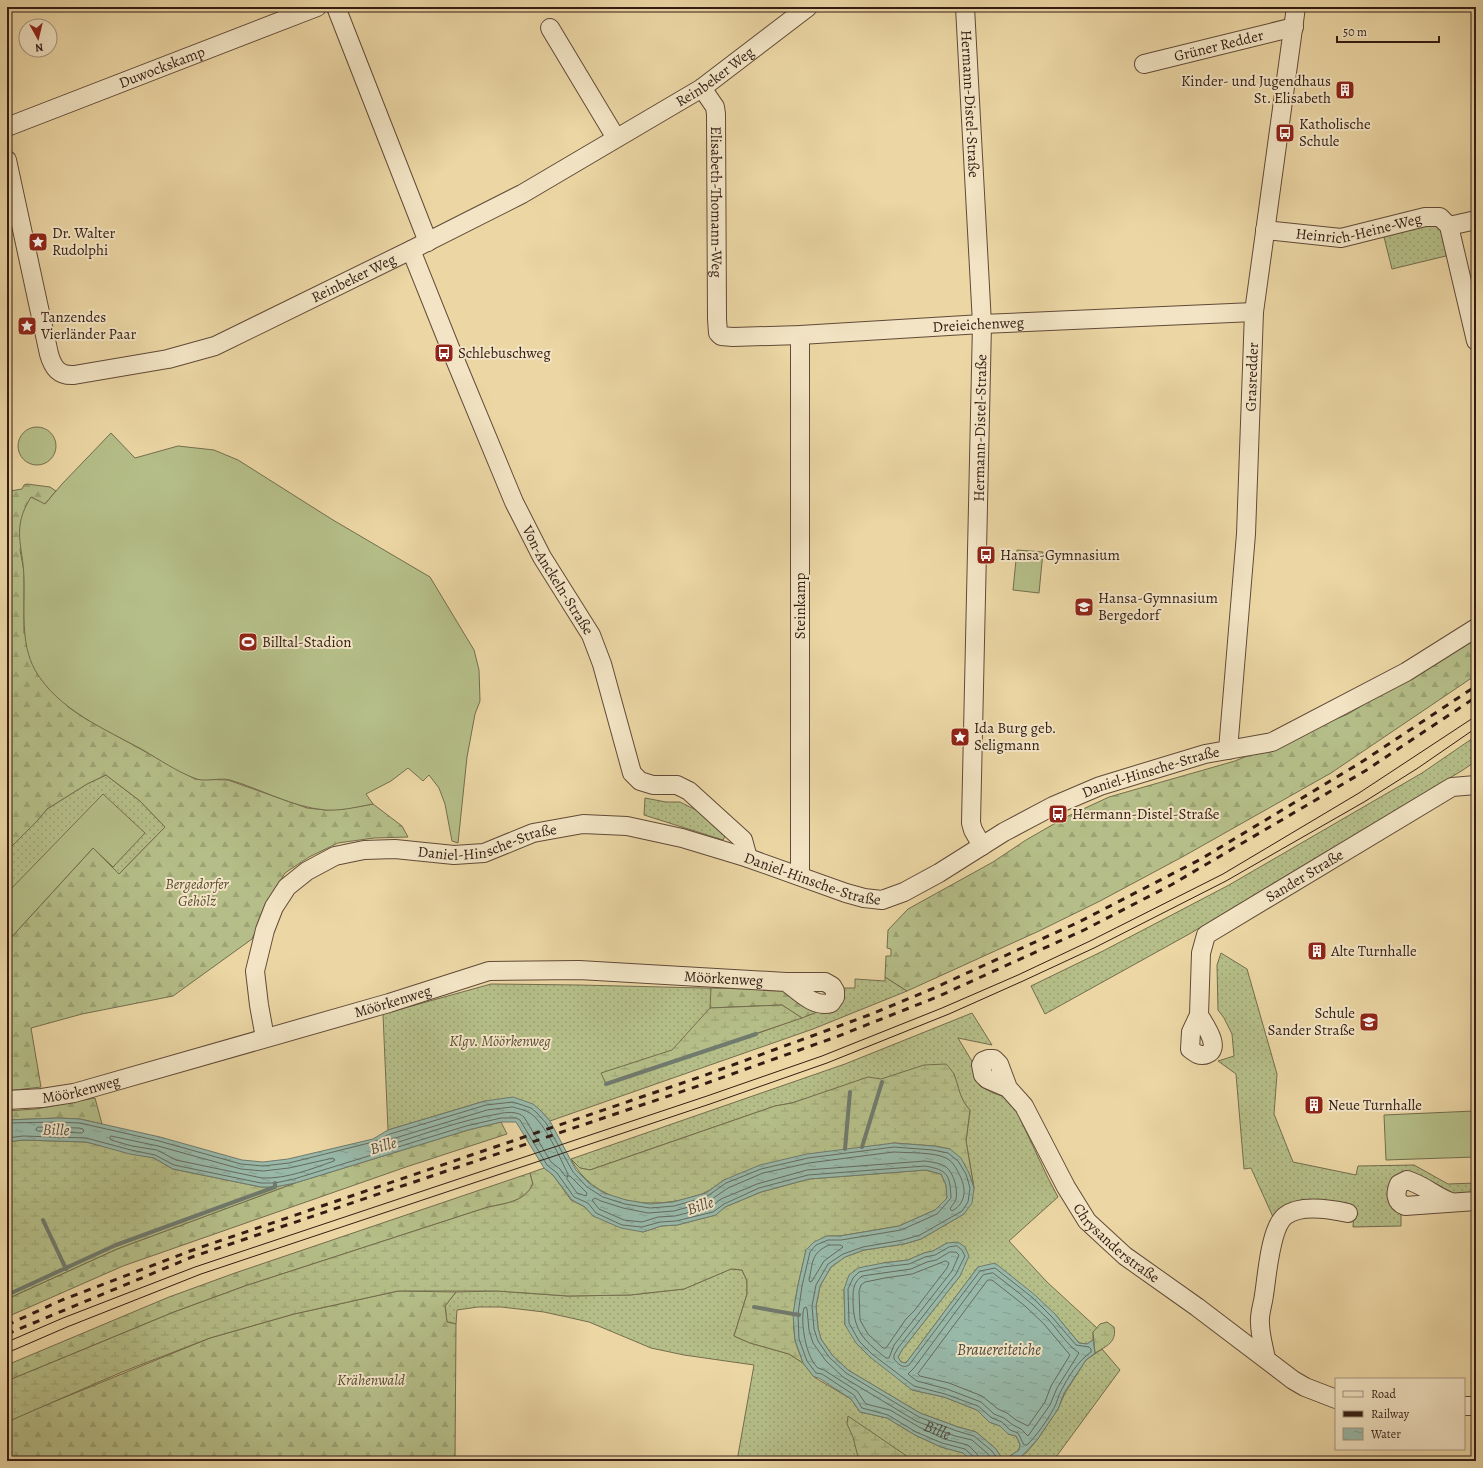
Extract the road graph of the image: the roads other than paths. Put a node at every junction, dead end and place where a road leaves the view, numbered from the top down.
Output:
1 (317, 7) edge
2 (336, 7) edge
3 (808, 7) edge
4 (965, 7) edge
5 (1296, 7) edge
6 (1294, 27) junction
7 (550, 28) dead end
8 (1144, 64) dead end
9 (702, 88) junction
10 (7, 127) edge
11 (616, 138) junction
12 (7, 160) edge
13 (1476, 220) edge
14 (1449, 226) junction
15 (1265, 230) junction
16 (428, 242) junction
17 (411, 250) junction
18 (1254, 312) junction
19 (717, 319) joint
20 (982, 324) junction
21 (800, 335) junction
22 (1476, 341) edge
23 (1476, 628) edge
24 (1228, 750) junction
25 (1476, 785) edge
26 (982, 846) junction
27 (748, 858) junction
28 (800, 876) junction
29 (835, 991) dead end
30 (1199, 1015) dead end
31 (266, 1038) junction
32 (1008, 1088) dead end
33 (7, 1100) edge
34 (1476, 1201) edge
35 (1452, 1202) dead end
36 (1348, 1213) dead end
37 (1266, 1359) junction
38 (1335, 1399) edge
39 (1465, 1406) edge
40 (1476, 1406) edge

1 - 10 street, Duwockskamp
2 - 16 street
3 - 9 street, Reinbeker Weg
4 - 20 street, Hermann-Distel-Straße
5 - 6 street, Grasredder
6 - 8 street, Grüner Redder
6 - 15 street, Grasredder
7 - 11 street
9 - 11 street, Reinbeker Weg
9 - 19 street, Elisabeth-Thomann-Weg
11 - 16 street, Reinbeker Weg
12 - 17 street, Reinbeker Weg
13 - 14 street
14 - 15 street, Heinrich-Heine-Weg
14 - 22 street
15 - 18 street, Grasredder
16 - 17 street, Reinbeker Weg
17 - 27 street, Von-Anckeln-Straße
18 - 20 street, Dreieichenweg
18 - 24 street, Grasredder
19 - 21 street, Dreieichenweg
20 - 21 street, Dreieichenweg
20 - 26 street, Hermann-Distel-Straße
21 - 28 street, Steinkamp
23 - 24 street, Daniel-Hinsche-Straße
24 - 26 street, Daniel-Hinsche-Straße
25 - 30 street, Sander Straße
26 - 28 street, Daniel-Hinsche-Straße
27 - 28 street, Daniel-Hinsche-Straße
27 - 31 street, Daniel-Hinsche-Straße
29 - 31 street, Möörkenweg
31 - 33 street, Möörkenweg
32 - 37 street, Chrysanderstraße
34 - 35 street
36 - 37 street
37 - 38 street, Chrysanderstraße
39 - 40 street

